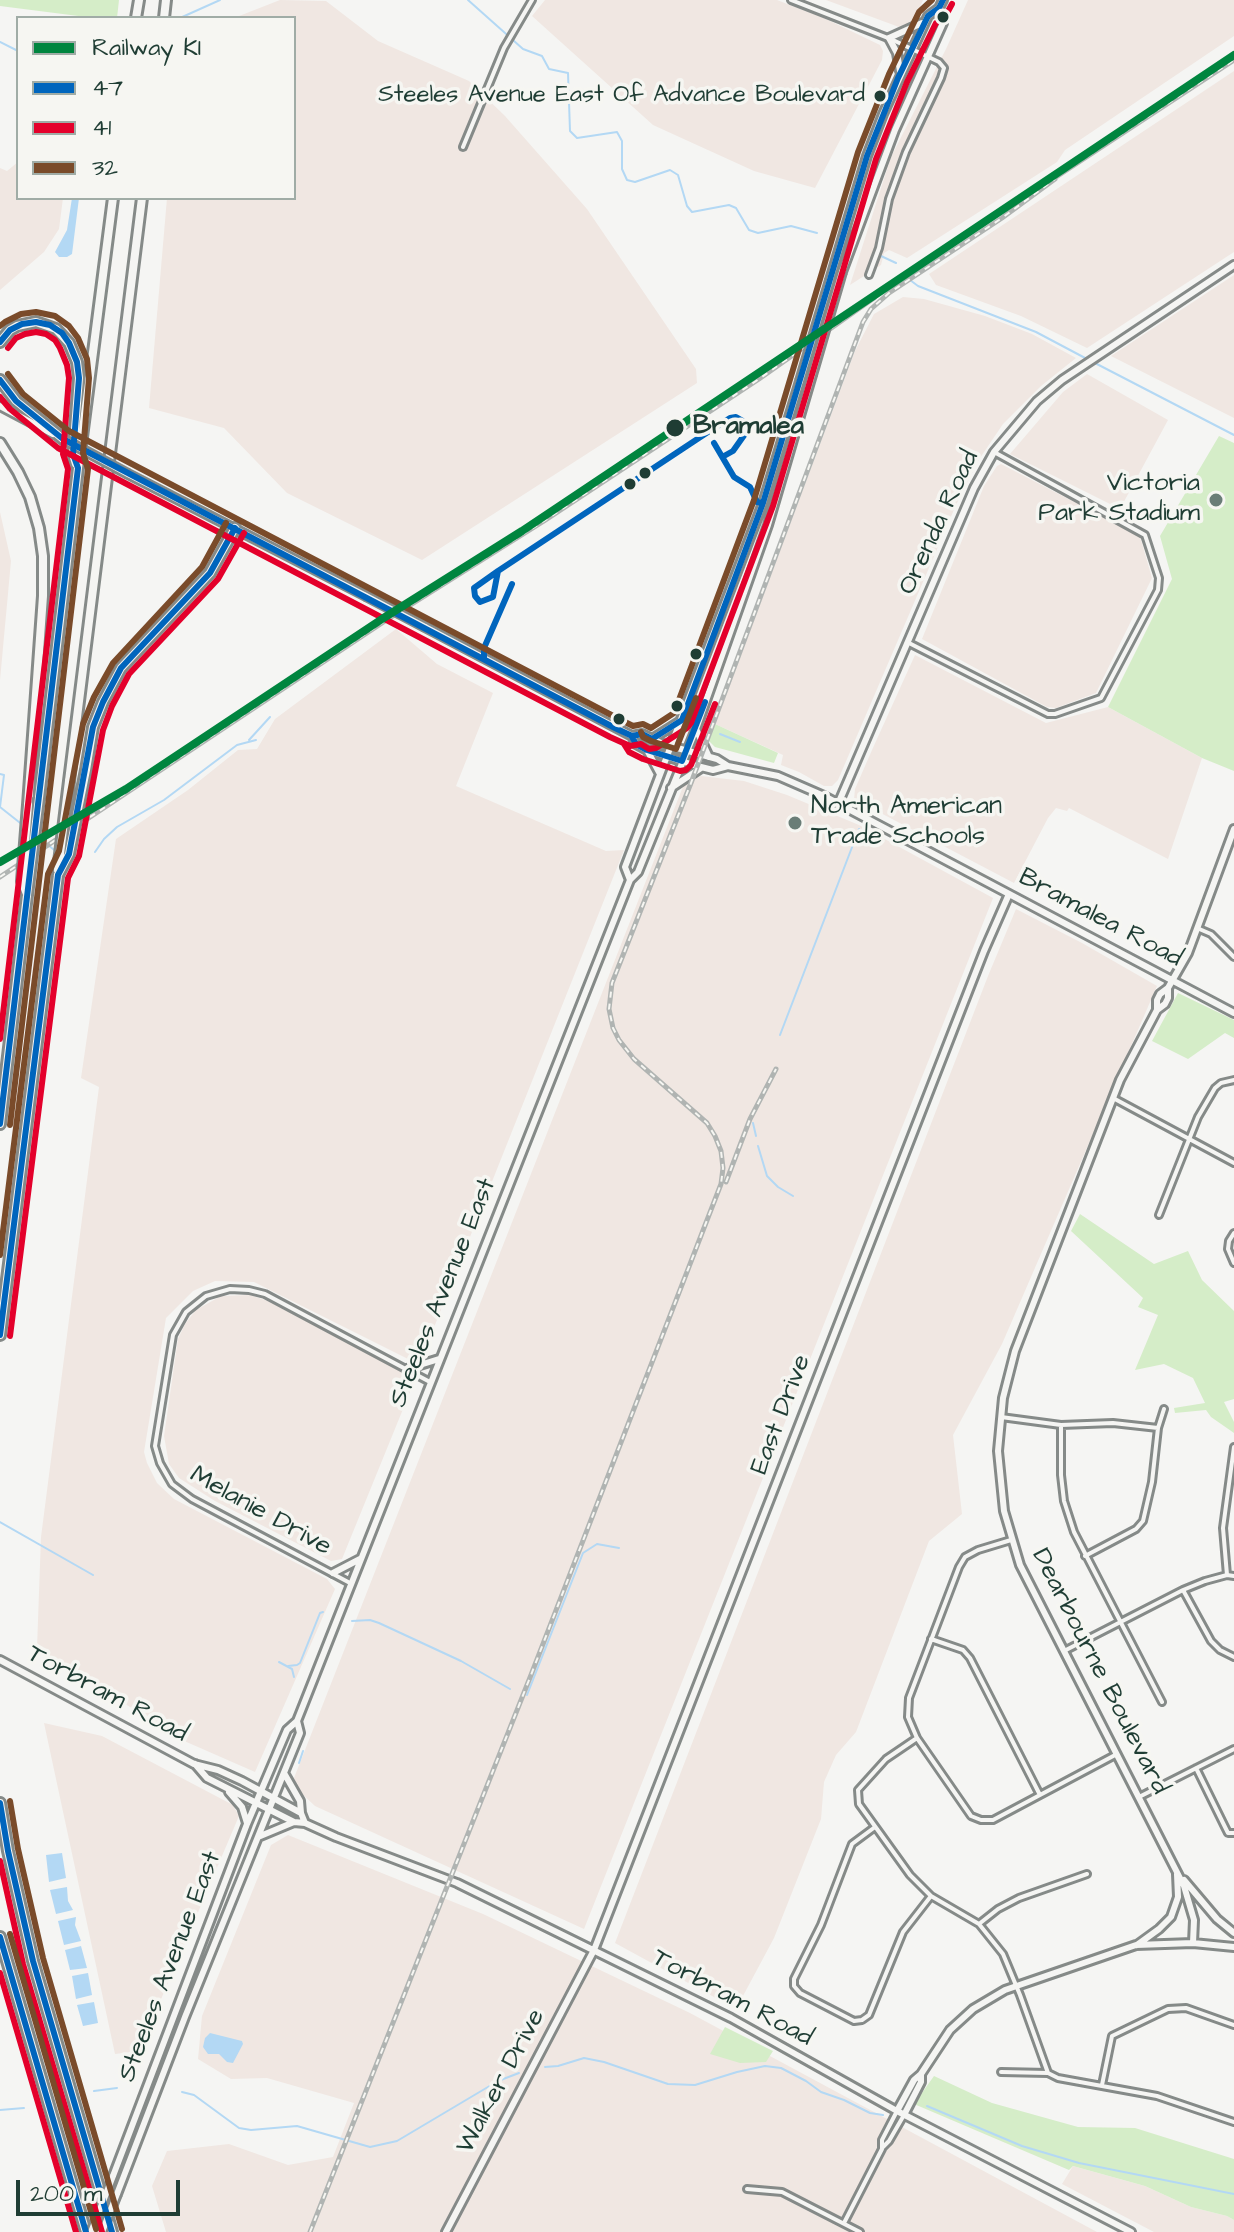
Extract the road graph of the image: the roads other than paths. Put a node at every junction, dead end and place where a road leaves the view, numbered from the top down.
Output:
1 (166, 0) edge
2 (532, 0) edge
3 (791, 0) edge
4 (943, 0) edge
5 (939, 8) junction
6 (165, 14) edge
7 (925, 21) junction
8 (889, 38) junction
9 (912, 49) junction
10 (927, 56) junction
11 (898, 78) junction
12 (463, 147) dead end
13 (113, 200) edge
14 (142, 200) edge
15 (1234, 265) edge
16 (869, 275) dead end
17 (0, 342) edge
18 (0, 380) edge
19 (0, 406) edge
20 (63, 439) junction
21 (0, 443) edge
22 (994, 452) junction
23 (78, 468) junction
24 (763, 503) junction
25 (774, 507) junction
26 (235, 528) junction
27 (909, 643) junction
28 (682, 720) junction
29 (696, 729) junction
30 (632, 736) junction
31 (652, 739) junction
32 (672, 747) junction
33 (647, 750) junction
34 (686, 751) junction
35 (668, 756) junction
36 (709, 757) junction
37 (682, 761) junction
38 (728, 766) junction
39 (701, 768) junction
40 (660, 774) junction
41 (671, 788) junction
42 (838, 804) junction
43 (1234, 829) edge
44 (58, 875) junction
45 (630, 880) junction
46 (1009, 894) junction
47 (27, 895) junction
48 (1197, 928) junction
49 (1234, 957) edge
50 (1173, 980) junction
51 (1234, 1013) edge
52 (1234, 1080) edge
53 (1113, 1098) junction
54 (0, 1124) edge
55 (1189, 1138) junction
56 (1234, 1163) edge
57 (1159, 1215) dead end
58 (1234, 1233) edge
59 (1234, 1263) edge
60 (0, 1335) edge
61 (439, 1359) junction
62 (407, 1369) junction
63 (430, 1382) junction
64 (1164, 1409) dead end
65 (1000, 1417) junction
66 (1061, 1425) junction
67 (1158, 1428) junction
68 (1234, 1447) edge
69 (1011, 1540) junction
70 (1085, 1556) junction
71 (360, 1559) junction
72 (333, 1573) junction
73 (1227, 1575) junction
74 (1234, 1576) edge
75 (350, 1583) junction
76 (1183, 1590) junction
77 (1119, 1623) junction
78 (931, 1639) junction
79 (1064, 1651) junction
80 (1234, 1657) edge
81 (0, 1660) edge
82 (1162, 1702) dead end
83 (297, 1721) junction
84 (917, 1738) junction
85 (1234, 1749) edge
86 (1117, 1754) junction
87 (195, 1764) junction
88 (1196, 1768) junction
89 (284, 1773) junction
90 (223, 1787) junction
91 (261, 1791) junction
92 (1040, 1795) junction
93 (1139, 1797) junction
94 (274, 1798) junction
95 (0, 1803) edge
96 (256, 1803) junction
97 (269, 1810) junction
98 (301, 1813) junction
99 (294, 1822) junction
100 (305, 1823) junction
101 (247, 1824) junction
102 (875, 1827) junction
103 (1234, 1833) edge
104 (258, 1837) junction
105 (1177, 1870) junction
106 (1087, 1874) dead end
107 (931, 1896) junction
108 (979, 1924) junction
109 (1234, 1933) edge
110 (0, 1937) edge
111 (1193, 1943) junction
112 (1136, 1945) junction
113 (1234, 1947) edge
114 (594, 1950) junction
115 (1016, 1985) junction
116 (1234, 2025) edge
117 (1001, 2072) dead end
118 (1048, 2073) junction
119 (1102, 2085) junction
120 (901, 2113) junction
121 (1234, 2122) edge
122 (747, 2189) dead end
123 (844, 2223) junction
124 (89, 2232) edge
125 (102, 2232) edge
126 (112, 2232) edge
127 (446, 2232) edge
128 (860, 2232) edge
129 (1131, 2232) edge

1 - 6 highway
2 - 12 street
3 - 8 street
4 - 5 main road, Steeles Avenue East
5 - 7 main road, Steeles Avenue East
5 - 10 main road, Steeles Avenue East
7 - 8 main road
7 - 9 main road, Steeles Avenue East
8 - 9 street
8 - 11 main road
9 - 10 street
9 - 11 main road, Steeles Avenue East
10 - 16 street
10 - 25 main road, Steeles Avenue East, bridge
11 - 24 main road, Steeles Avenue East, bridge
13 - 23 highway
14 - 44 highway, bridge
15 - 22 main road, Orenda Road
17 - 23 highway
18 - 20 highway
19 - 20 main road, Bramalea Road
20 - 26 main road, Bramalea Road, bridge
21 - 47 highway, bridge
22 - 27 main road, Orenda Road
22 - 27 street
23 - 47 highway, bridge
24 - 25 main road
24 - 28 main road, Steeles Avenue East
25 - 29 main road, Steeles Avenue East
26 - 30 main road, Bramalea Road, bridge
26 - 44 highway, bridge
27 - 42 main road, Orenda Road
28 - 31 main road
28 - 32 main road, Steeles Avenue East
29 - 34 main road, Steeles Avenue East
29 - 36 main road
30 - 31 main road, Bramalea Road
30 - 33 main road, Bramalea Road
31 - 32 main road, Bramalea Road
32 - 34 main road, Bramalea Road
32 - 35 main road, Steeles Avenue East
33 - 35 main road, Bramalea Road
33 - 40 main road
34 - 36 main road, Bramalea Road
34 - 37 main road, Steeles Avenue East
35 - 37 main road, Bramalea Road
35 - 40 main road, Steeles Avenue East
36 - 38 main road, Bramalea Road
37 - 39 main road, Bramalea Road
37 - 41 main road, Steeles Avenue East
38 - 39 main road, Bramalea Road
38 - 42 main road, Bramalea Road
39 - 41 main road
40 - 45 main road, Steeles Avenue East
41 - 45 main road, Steeles Avenue East
42 - 46 main road, Bramalea Road
43 - 48 main road, Dearbourne Boulevard
44 - 60 highway
45 - 61 main road, Steeles Avenue East
46 - 50 main road, Bramalea Road
46 - 114 main road, East Drive
47 - 54 highway
48 - 49 street
48 - 50 main road, Dearbourne Boulevard
50 - 51 main road, Bramalea Road
50 - 53 main road, Dearbourne Boulevard
52 - 55 street
53 - 55 street
53 - 65 main road, Dearbourne Boulevard
55 - 56 street
55 - 57 street
58 - 59 street
61 - 62 main road
61 - 63 main road, Steeles Avenue East
62 - 63 street, Melanie Drive
62 - 72 street, Melanie Drive
63 - 71 main road, Steeles Avenue East
64 - 67 street
65 - 66 street
65 - 69 main road, Dearbourne Boulevard
66 - 67 street
66 - 70 street
67 - 70 street
68 - 73 street
69 - 78 street
69 - 79 main road, Dearbourne Boulevard
70 - 77 street
71 - 72 main road
71 - 75 main road, Steeles Avenue East
72 - 75 street, Melanie Drive
73 - 74 street
73 - 76 street
75 - 83 main road, Steeles Avenue East
76 - 77 street
76 - 80 street
77 - 79 street
77 - 82 street
78 - 84 street
78 - 92 street
79 - 86 main road, Dearbourne Boulevard
81 - 87 main road, Torbram Road
83 - 89 main road, Steeles Avenue East
83 - 91 main road, Steeles Avenue East
84 - 92 street
84 - 102 street
85 - 88 street
86 - 92 street
86 - 93 main road, Dearbourne Boulevard
87 - 90 main road, Torbram Road
87 - 91 main road, Torbram Road
88 - 93 street
88 - 103 street
89 - 94 main road, Steeles Avenue East
89 - 98 main road
90 - 96 main road, Torbram Road
90 - 101 main road
91 - 94 main road, Torbram Road
91 - 96 main road, Steeles Avenue East
93 - 105 main road, Dearbourne Boulevard
94 - 97 main road, Steeles Avenue East
94 - 98 main road, Torbram Road
95 - 126 highway
96 - 97 main road, Torbram Road
96 - 101 main road, Steeles Avenue East
97 - 99 main road, Torbram Road
97 - 104 main road, Steeles Avenue East
98 - 100 main road
99 - 100 main road, Torbram Road
99 - 104 main road
100 - 114 main road, Torbram Road
101 - 124 main road, Steeles Avenue East, bridge
102 - 107 street
102 - 107 street
104 - 125 main road, Steeles Avenue East, bridge
105 - 109 main road
105 - 111 main road, Dearbourne Boulevard
105 - 112 main road
106 - 108 street
107 - 108 street
108 - 115 street
110 - 124 highway
111 - 112 main road
111 - 113 main road
112 - 115 main road
114 - 120 main road, Torbram Road
114 - 127 main road, Walker Drive
115 - 118 street
115 - 120 main road
116 - 119 street
117 - 118 street
118 - 119 street
119 - 121 street
120 - 123 street
120 - 129 main road, Torbram Road
122 - 123 street
123 - 128 street

